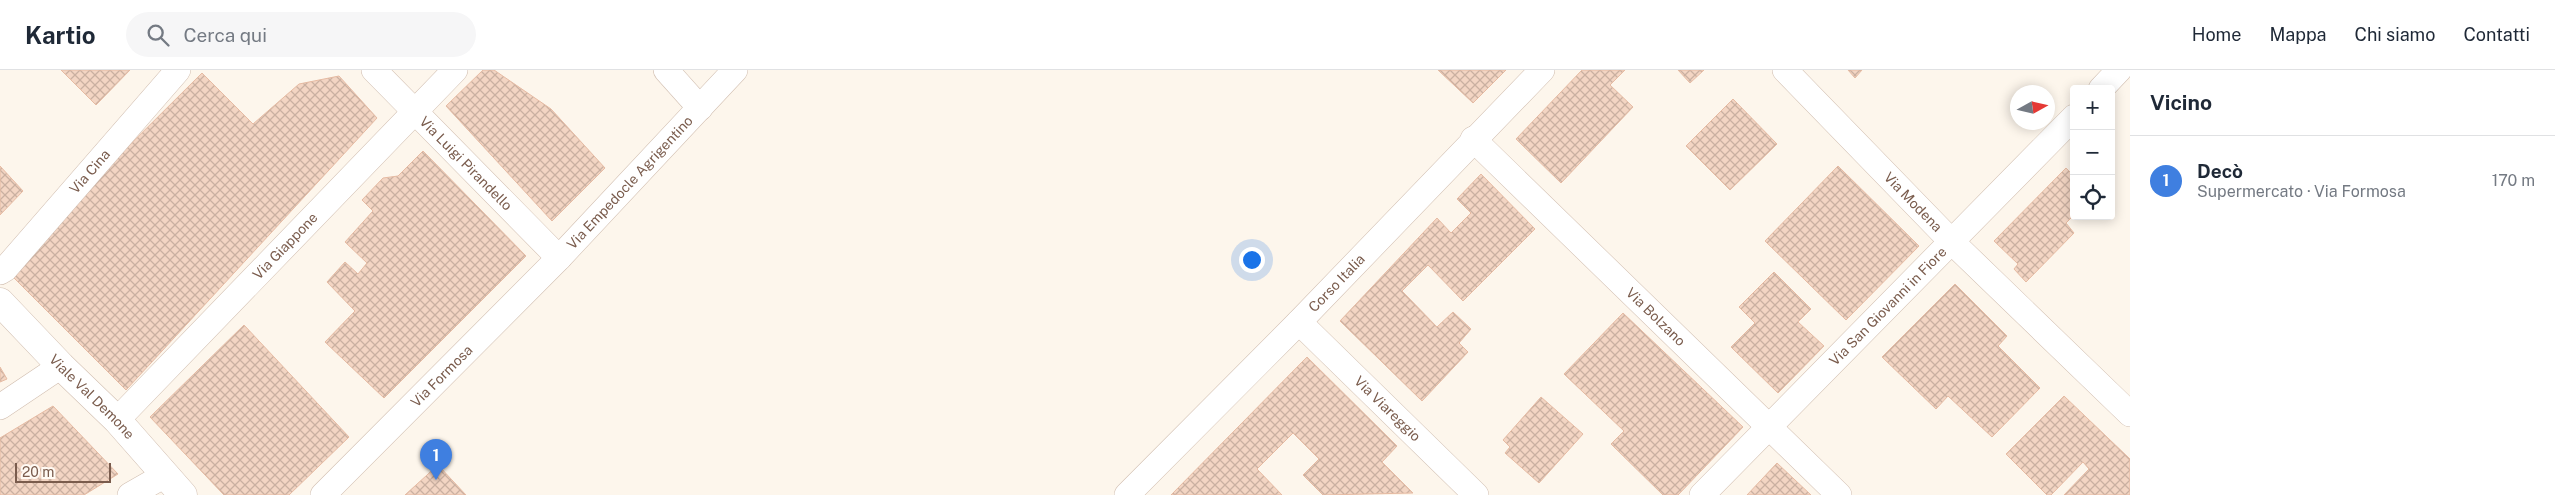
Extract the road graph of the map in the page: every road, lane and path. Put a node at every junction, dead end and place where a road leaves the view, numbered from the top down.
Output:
1 (178, 70) edge
2 (374, 70) edge
3 (455, 70) edge
4 (666, 70) edge
5 (735, 70) edge
6 (1542, 70) edge
7 (1785, 70) edge
8 (2119, 70) edge
9 (2105, 85) edge
10 (700, 108) junction
11 (414, 110) junction
12 (2070, 121) edge
13 (1473, 139) junction
14 (1952, 242) junction
15 (559, 258) junction
16 (0, 272) edge
17 (0, 302) edge
18 (1298, 322) junction
19 (61, 366) junction
20 (0, 407) edge
21 (2130, 414) edge
22 (117, 420) junction
23 (1769, 426) junction
24 (165, 475) junction
25 (130, 495) edge
26 (183, 495) edge
27 (323, 495) edge
28 (1127, 495) edge
29 (1476, 495) edge
30 (1702, 495) edge
31 (1839, 495) edge

1 - 16 street, Via Cina
2 - 11 street, Via Luigi Pirandello
3 - 11 street, Via Giappone
4 - 10 street, Via Empedocle Agrigentino
5 - 10 street, Via Empedocle Agrigentino
6 - 13 street, Corso Italia
7 - 14 street, Via Modena
8 - 9 street
10 - 15 street, Via Empedocle Agrigentino
11 - 15 street, Via Luigi Pirandello
11 - 22 street, Via Giappone
12 - 14 street, Via San Giovanni in Fiore
13 - 18 street, Corso Italia
13 - 23 street, Via Bolzano
14 - 21 street, Via Modena
14 - 23 street, Via San Giovanni in Fiore
15 - 27 street, Via Formosa
17 - 19 street, Viale Val Demone
18 - 28 street, Corso Italia
18 - 29 street, Via Viareggio
19 - 20 street
19 - 22 street, Viale Val Demone
22 - 24 street, Viale Val Demone
23 - 30 street, Via San Giovanni in Fiore
23 - 31 street, Via Bolzano
24 - 25 street
24 - 26 street, Viale Val Demone

